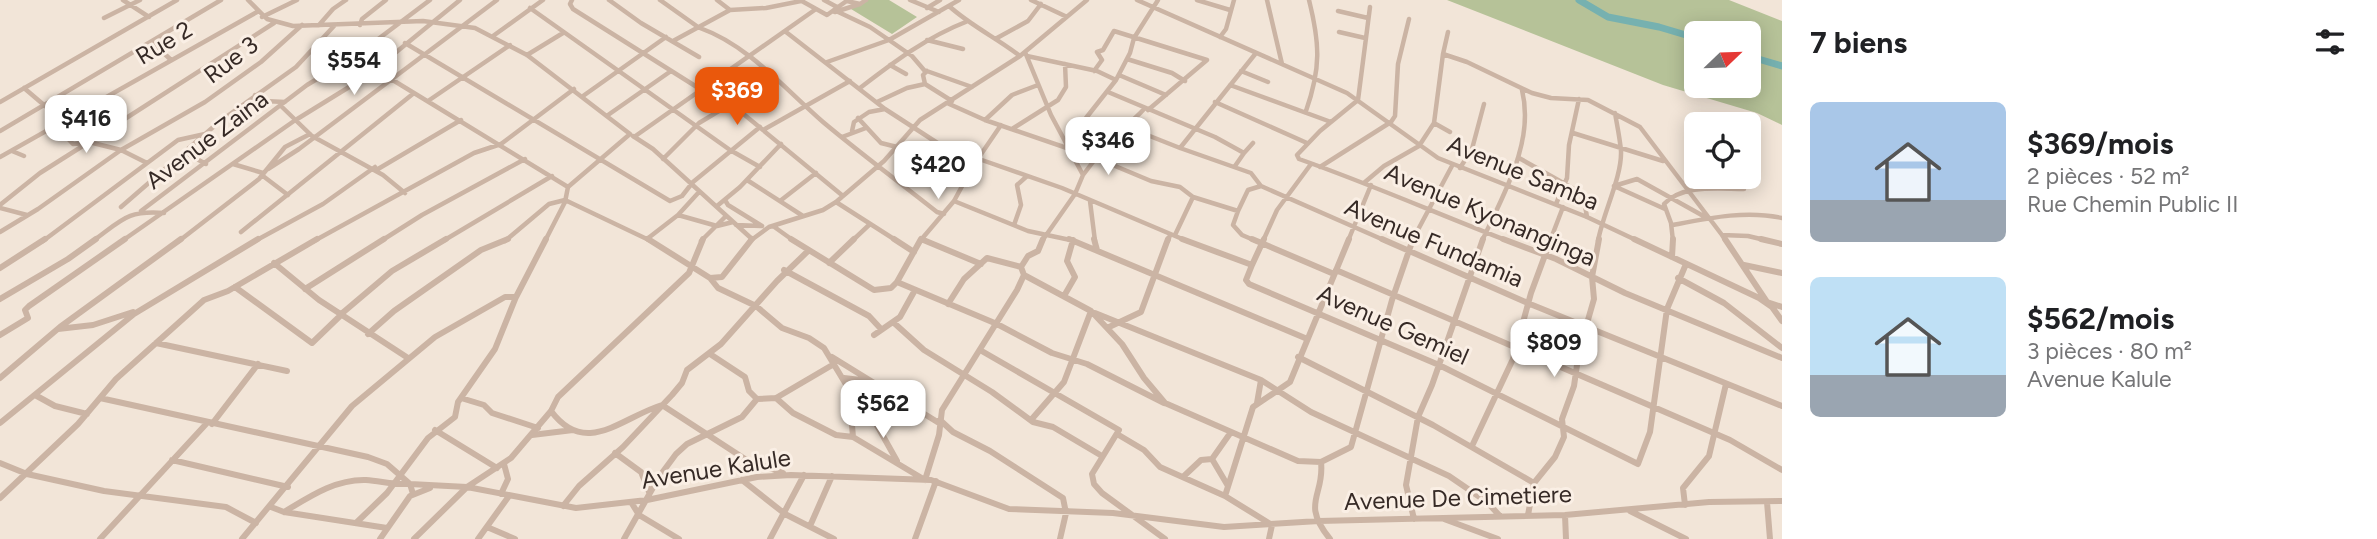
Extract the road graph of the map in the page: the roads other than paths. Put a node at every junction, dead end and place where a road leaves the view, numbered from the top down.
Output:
1 (123, 0) edge
2 (140, 0) edge
3 (177, 0) edge
4 (221, 0) edge
5 (248, 0) edge
6 (297, 0) edge
7 (346, 0) edge
8 (386, 0) edge
9 (430, 0) edge
10 (460, 0) edge
11 (497, 0) edge
12 (543, 0) edge
13 (572, 0) edge
14 (609, 0) edge
15 (660, 0) edge
16 (717, 0) edge
17 (800, 0) edge
18 (824, 0) edge
19 (847, 0) edge
20 (866, 0) edge
21 (910, 0) edge
22 (940, 0) edge
23 (960, 0) edge
24 (1031, 0) edge
25 (1087, 0) edge
26 (1137, 0) edge
27 (1158, 0) edge
28 (1197, 0) edge
29 (1234, 0) edge
30 (1267, 0) edge
31 (1309, 0) edge
32 (1041, 2) edge
33 (860, 4) junction
34 (130, 5) junction
35 (949, 6) junction
36 (1370, 7) dead end
37 (530, 8) junction
38 (927, 8) junction
39 (1154, 8) junction
40 (816, 9) junction
41 (730, 10) junction
42 (835, 10) junction
43 (1230, 10) junction
44 (1338, 10) dead end
45 (257, 12) junction
46 (939, 12) junction
47 (1065, 16) junction
48 (149, 17) junction
49 (262, 17) junction
50 (104, 18) dead end
51 (1368, 18) junction
52 (1409, 19) dead end
53 (431, 21) junction
54 (968, 21) junction
55 (401, 22) junction
56 (274, 23) junction
57 (302, 25) junction
58 (319, 25) junction
59 (360, 25) junction
60 (334, 26) junction
61 (466, 26) junction
62 (699, 27) junction
63 (786, 32) junction
64 (1339, 32) dead end
65 (1448, 32) dead end
66 (563, 33) junction
67 (493, 36) junction
68 (666, 37) junction
69 (889, 37) junction
70 (1220, 37) junction
71 (998, 38) junction
72 (1134, 38) junction
73 (1365, 38) junction
74 (928, 40) junction
75 (673, 41) junction
76 (152, 42) junction
77 (405, 43) junction
78 (510, 45) junction
79 (963, 49) dead end
80 (906, 52) junction
81 (1256, 53) junction
82 (425, 54) junction
83 (642, 54) junction
84 (1443, 54) junction
85 (527, 55) junction
86 (1024, 55) junction
87 (699, 57) dead end
88 (170, 59) junction
89 (748, 59) junction
90 (1127, 59) junction
91 (827, 62) junction
92 (1065, 64) junction
93 (1282, 64) junction
94 (890, 65) junction
95 (373, 68) junction
96 (618, 71) junction
97 (671, 71) junction
98 (927, 71) junction
99 (1094, 71) junction
100 (1241, 71) junction
101 (906, 74) dead end
102 (462, 78) junction
103 (774, 78) junction
104 (1117, 78) junction
105 (1318, 79) junction
106 (392, 80) junction
107 (850, 81) junction
108 (1185, 81) junction
109 (1268, 82) dead end
110 (707, 84) junction
111 (925, 84) junction
112 (1038, 85) junction
113 (1230, 85) junction
114 (972, 87) junction
115 (24, 88) junction
116 (860, 88) junction
117 (574, 89) junction
118 (700, 89) junction
119 (646, 90) junction
120 (1522, 90) junction
121 (1108, 92) junction
122 (414, 93) junction
123 (1438, 93) joint
124 (255, 95) junction
125 (1166, 95) junction
126 (583, 96) junction
127 (1579, 99) junction
128 (1358, 100) junction
129 (428, 101) junction
130 (0, 102) edge
131 (732, 102) junction
132 (877, 102) junction
133 (950, 102) junction
134 (1215, 102) junction
135 (284, 104) junction
136 (1484, 104) dead end
137 (44, 105) junction
138 (806, 105) junction
139 (91, 106) joint
140 (1048, 107) junction
141 (885, 108) junction
142 (673, 109) junction
143 (1147, 109) junction
144 (1306, 111) junction
145 (1615, 113) junction
146 (608, 115) junction
147 (858, 118) junction
148 (1086, 118) junction
149 (461, 120) junction
150 (533, 120) junction
151 (985, 120) junction
152 (294, 121) junction
153 (64, 122) junction
154 (1331, 122) junction
155 (1391, 122) junction
156 (1434, 123) junction
157 (1000, 125) junction
158 (57, 127) junction
159 (698, 127) junction
160 (912, 127) junction
161 (1127, 127) junction
162 (762, 128) junction
163 (866, 128) junction
164 (1193, 129) junction
165 (1012, 130) junction
166 (0, 131) edge
167 (852, 131) junction
168 (1450, 132) dead end
169 (1573, 133) junction
170 (205, 134) junction
171 (632, 135) junction
172 (312, 136) junction
173 (842, 136) junction
174 (1066, 141) junction
175 (89, 142) junction
176 (1254, 143) dead end
177 (1307, 143) junction
178 (501, 144) junction
179 (781, 145) junction
180 (1419, 146) junction
181 (897, 147) junction
182 (1179, 148) junction
183 (1619, 148) junction
184 (121, 150) junction
185 (730, 150) junction
186 (1070, 150) junction
187 (12, 151) junction
188 (184, 152) junction
189 (341, 152) junction
190 (1244, 153) junction
191 (24, 156) dead end
192 (0, 157) edge
193 (600, 158) junction
194 (1096, 158) junction
195 (1519, 158) junction
196 (525, 159) junction
197 (663, 159) junction
198 (979, 159) junction
199 (1665, 161) junction
200 (147, 163) junction
201 (206, 164) junction
202 (233, 164) junction
203 (1311, 164) junction
204 (1453, 164) junction
205 (879, 166) junction
206 (972, 166) junction
207 (1235, 166) junction
208 (760, 167) junction
209 (1320, 167) junction
210 (1460, 167) junction
211 (377, 168) junction
212 (816, 173) junction
213 (263, 175) junction
214 (1083, 175) junction
215 (552, 176) junction
216 (1026, 177) junction
217 (747, 180) junction
218 (1368, 183) junction
219 (691, 184) junction
220 (1564, 185) junction
221 (1261, 186) junction
222 (1614, 186) junction
223 (568, 187) junction
224 (1508, 187) junction
225 (1744, 189) dead end
226 (1687, 191) junction
227 (699, 192) junction
228 (405, 193) junction
229 (1074, 194) junction
230 (288, 195) junction
231 (844, 196) junction
232 (1193, 197) junction
233 (1670, 197) junction
234 (1286, 198) junction
235 (565, 200) junction
236 (725, 200) junction
237 (181, 201) joint
238 (780, 201) junction
239 (954, 201) junction
240 (1090, 201) junction
241 (836, 202) junction
242 (1556, 204) junction
243 (0, 206) edge
244 (716, 206) junction
245 (121, 207) dead end
246 (1563, 207) junction
247 (141, 211) junction
248 (1238, 211) junction
249 (1429, 211) junction
250 (1668, 211) junction
251 (165, 213) junction
252 (944, 214) junction
253 (27, 215) junction
254 (678, 215) junction
255 (726, 216) junction
256 (804, 217) junction
257 (1587, 217) junction
258 (1708, 218) junction
259 (1782, 218) edge
260 (734, 223) junction
261 (785, 223) junction
262 (869, 225) junction
263 (1014, 225) junction
264 (1603, 225) junction
265 (1673, 225) junction
266 (717, 226) junction
267 (768, 226) junction
268 (1352, 228) junction
269 (779, 231) junction
270 (0, 232) edge
271 (242, 232) dead end
272 (1045, 233) junction
273 (1485, 233) junction
274 (1173, 235) junction
275 (1722, 235) junction
276 (1735, 237) junction
277 (647, 239) junction
278 (752, 239) junction
279 (921, 239) junction
280 (1073, 240) junction
281 (1262, 243) junction
282 (1782, 244) edge
283 (1729, 245) junction
284 (1097, 250) junction
285 (808, 251) junction
286 (1408, 251) junction
287 (915, 252) junction
288 (1545, 256) junction
289 (1672, 257) junction
290 (274, 263) junction
291 (829, 263) junction
292 (981, 264) junction
293 (1686, 264) junction
294 (691, 265) junction
295 (1252, 265) junction
296 (1743, 265) junction
297 (1021, 267) junction
298 (0, 268) edge
299 (698, 270) junction
300 (784, 270) junction
301 (1335, 272) junction
302 (689, 273) junction
303 (1782, 273) edge
304 (1024, 275) junction
305 (1156, 275) junction
306 (1592, 276) junction
307 (722, 277) junction
308 (710, 278) junction
309 (1469, 278) junction
310 (1678, 278) junction
311 (897, 282) junction
312 (235, 287) junction
313 (305, 289) junction
314 (915, 290) junction
315 (726, 293) junction
316 (1396, 294) junction
317 (1064, 296) junction
318 (516, 297) junction
319 (0, 299) edge
320 (1767, 302) junction
321 (948, 304) junction
322 (1530, 304) junction
323 (756, 306) junction
324 (1782, 307) edge
325 (142, 309) junction
326 (1667, 309) junction
327 (1091, 311) junction
328 (1317, 312) junction
329 (341, 315) junction
330 (1454, 320) junction
331 (1782, 321) edge
332 (893, 322) junction
333 (1120, 323) junction
334 (997, 324) junction
335 (1585, 324) junction
336 (1107, 328) junction
337 (58, 329) junction
338 (881, 329) junction
339 (368, 334) junction
340 (0, 335) edge
341 (874, 335) dead end
342 (1306, 338) junction
343 (1380, 339) junction
344 (156, 343) junction
345 (1516, 348) junction
346 (1782, 348) edge
347 (980, 350) junction
348 (710, 354) junction
349 (1660, 356) junction
350 (1298, 357) junction
351 (408, 358) junction
352 (1072, 358) junction
353 (1782, 358) edge
354 (833, 360) junction
355 (258, 364) junction
356 (1439, 365) junction
357 (287, 371) dead end
358 (964, 374) junction
359 (1576, 374) junction
360 (0, 378) edge
361 (844, 378) junction
362 (1261, 380) junction
363 (873, 382) junction
364 (1726, 384) junction
365 (1279, 391) junction
366 (1056, 393) junction
367 (1369, 393) junction
368 (1496, 394) junction
369 (35, 395) junction
370 (100, 398) junction
371 (461, 398) junction
372 (776, 398) junction
373 (757, 399) junction
374 (900, 399) junction
375 (1257, 403) junction
376 (1166, 404) junction
377 (662, 405) junction
378 (859, 406) junction
379 (1782, 406) edge
380 (1654, 408) junction
381 (551, 411) junction
382 (87, 414) junction
383 (869, 415) junction
384 (1418, 418) junction
385 (1031, 420) junction
386 (940, 422) junction
387 (0, 423) edge
388 (209, 424) junction
389 (1563, 426) junction
390 (538, 428) junction
391 (435, 430) junction
392 (573, 430) junction
393 (1231, 432) junction
394 (1354, 433) junction
395 (1716, 434) junction
396 (532, 435) junction
397 (710, 435) junction
398 (1117, 435) junction
399 (1242, 436) junction
400 (853, 437) junction
401 (1472, 446) junction
402 (317, 448) junction
403 (615, 453) junction
404 (1101, 456) junction
405 (1410, 456) junction
406 (1212, 459) junction
407 (172, 460) junction
408 (1321, 462) junction
409 (0, 463) edge
410 (898, 464) junction
411 (501, 466) junction
412 (1782, 470) edge
413 (400, 473) junction
414 (27, 474) junction
415 (791, 475) junction
416 (803, 475) junction
417 (832, 476) junction
418 (1184, 476) junction
419 (742, 480) junction
420 (925, 480) junction
421 (936, 481) junction
422 (1534, 483) junction
423 (410, 484) junction
424 (393, 485) junction
425 (1228, 486) junction
426 (288, 487) junction
427 (432, 487) junction
428 (467, 487) junction
429 (413, 494) junction
430 (501, 494) junction
431 (509, 496) junction
432 (648, 496) junction
433 (1225, 496) junction
434 (139, 497) junction
435 (0, 498) edge
436 (1782, 500) edge
437 (631, 502) junction
438 (1767, 502) junction
439 (1685, 505) junction
440 (563, 506) junction
441 (271, 507) junction
442 (1630, 511) junction
443 (284, 512) junction
444 (786, 512) junction
445 (1066, 513) junction
446 (1528, 514) junction
447 (639, 515) junction
448 (1499, 515) junction
449 (1565, 515) junction
450 (1135, 516) junction
451 (1441, 518) junction
452 (1414, 519) junction
453 (1319, 521) junction
454 (256, 523) junction
455 (356, 523) junction
456 (1272, 524) junction
457 (810, 526) junction
458 (487, 527) junction
459 (387, 528) junction
460 (1149, 529) junction
461 (1146, 537) dead end
462 (100, 539) edge
463 (242, 539) edge
464 (380, 539) edge
465 (414, 539) edge
466 (478, 539) edge
467 (514, 539) edge
468 (624, 539) edge
469 (679, 539) edge
470 (770, 539) edge
471 (834, 539) edge
472 (915, 539) edge
473 (1060, 539) edge
474 (1165, 539) edge
475 (1269, 539) edge
476 (1330, 539) edge
477 (1498, 539) edge
478 (1566, 539) edge
479 (1686, 539) edge
480 (1770, 539) edge

1 - 34 street
2 - 34 street
3 - 48 street
4 - 76 street
5 - 45 street
6 - 49 street
7 - 58 street
8 - 59 street
9 - 55 street, Avenue Zaina
10 - 53 street
11 - 61 street
12 - 37 street
13 - 83 street
14 - 68 street
15 - 62 street
16 - 41 street
17 - 40 street
17 - 41 street
18 - 42 street
19 - 33 street
19 - 42 street
20 - 33 street
21 - 38 street
22 - 38 street
23 - 35 street
24 - 32 street
25 - 47 street
26 - 39 street, Avenue Samba
27 - 39 street
28 - 43 street
29 - 43 street
30 - 93 street
31 - 105 street
32 - 47 street
32 - 71 street
33 - 42 street
34 - 48 street
34 - 50 street
35 - 46 street
35 - 54 street
36 - 51 street
37 - 66 street
37 - 67 street
38 - 46 street
39 - 70 street, Avenue Samba
39 - 72 street
40 - 42 street
40 - 63 street
41 - 62 street
42 - 69 street
43 - 70 street
44 - 51 street
45 - 49 street
45 - 88 street, Rue 2
46 - 69 street
47 - 86 street
48 - 115 street
49 - 56 street
51 - 73 street
52 - 155 street
53 - 55 street
53 - 61 street
53 - 77 street
54 - 71 street
54 - 74 street
55 - 59 street
55 - 135 street, Avenue Zaina
56 - 57 street
56 - 175 street
57 - 58 street
57 - 184 street, Rue 3
58 - 60 street
59 - 60 street
60 - 124 street
61 - 67 street
61 - 82 street
62 - 75 street
62 - 89 street
63 - 89 street
63 - 91 street
64 - 73 street
65 - 84 street
66 - 85 street
66 - 96 street
67 - 78 street
68 - 75 street
68 - 83 street
69 - 80 street
69 - 91 street
70 - 81 street, Avenue Samba
71 - 86 street
72 - 90 street
72 - 99 street
72 - 108 street
73 - 128 street
74 - 79 street
74 - 80 street
75 - 87 street
76 - 88 street
76 - 137 street
77 - 82 street
77 - 95 street
78 - 85 street
78 - 102 street
80 - 94 street
80 - 98 street
81 - 93 street, Avenue Samba
81 - 100 street
82 - 102 street
82 - 106 street
83 - 96 street
83 - 97 street
84 - 120 street
84 - 123 street
85 - 117 street
86 - 92 street
86 - 112 street
86 - 114 street
88 - 139 street, Rue 2
89 - 103 street
89 - 110 street
90 - 104 street
90 - 108 street
91 - 107 street
92 - 99 street
92 - 140 street
93 - 105 street, Avenue Samba
94 - 101 street
94 - 116 street
95 - 106 street
95 - 152 street
96 - 119 street
96 - 126 street
97 - 118 street
97 - 119 street
98 - 111 street
98 - 114 street
99 - 104 street
100 - 109 street
100 - 113 street
102 - 129 street
102 - 150 street
103 - 131 street
103 - 138 street
104 - 121 street
104 - 125 street
105 - 128 street, Avenue Samba
105 - 144 street
106 - 122 street
106 - 172 street
107 - 116 street
107 - 138 street
108 - 125 street
110 - 118 street
110 - 131 street
111 - 132 street
111 - 133 street
112 - 140 street
112 - 151 street
113 - 134 street
113 - 144 street
114 - 133 street
115 - 130 street
115 - 137 street
116 - 132 street
117 - 126 street
117 - 150 street
118 - 142 street
119 - 142 street
119 - 146 street
120 - 127 street
120 - 195 street
121 - 143 street
121 - 148 street
122 - 129 street
122 - 189 street
123 - 156 street
124 - 135 street
124 - 170 street
125 - 143 street
126 - 146 street
127 - 145 street
127 - 169 street
128 - 154 street
128 - 155 street, Avenue Samba
129 - 149 street
131 - 159 street
131 - 162 street
132 - 141 street
133 - 151 street
133 - 160 street
134 - 164 street
134 - 177 street
135 - 152 street
135 - 201 street, Avenue Zaina
136 - 210 street
137 - 153 street
137 - 166 street
138 - 162 street
138 - 173 street
139 - 153 street
140 - 165 street
140 - 174 street
141 - 147 street
141 - 160 street
142 - 159 street
142 - 171 street
143 - 161 street
143 - 164 street
144 - 154 street
145 - 183 street
145 - 199 street
146 - 171 street
147 - 163 street
147 - 167 street
148 - 161 street, Avenue Fundamia
148 - 174 street
149 - 178 street
149 - 211 street
150 - 178 street
150 - 193 street
151 - 157 street
152 - 172 street
152 - 202 street
153 - 158 street
154 - 177 street
155 - 180 street, Avenue Samba
155 - 209 street
156 - 168 street
156 - 180 street
157 - 165 street
157 - 198 street
158 - 175 street
158 - 187 street
159 - 185 street
159 - 197 street
160 - 181 street
160 - 206 street
161 - 182 street, Avenue Fundamia
162 - 179 street
162 - 185 street
163 - 167 street
163 - 181 street
164 - 182 street
164 - 190 street
165 - 186 street
167 - 173 street
169 - 183 street
169 - 220 street
170 - 188 street
170 - 200 street
171 - 193 street
171 - 197 street
172 - 189 street
172 - 213 street
172 - 213 street
173 - 205 street
174 - 186 street
175 - 184 street
175 - 243 street
176 - 190 street
177 - 203 street, Avenue Kyonanginga
178 - 196 street
178 - 228 street
179 - 208 street
179 - 212 street
180 - 204 street, Avenue Samba
180 - 218 street
181 - 205 street
182 - 207 street, Avenue Fundamia
183 - 199 street
183 - 222 street
184 - 200 street
184 - 253 street, Rue 3
185 - 208 street
185 - 219 street
186 - 194 street
186 - 214 street
187 - 191 street
187 - 192 street
188 - 201 street
188 - 245 street
189 - 211 street
189 - 230 street
190 - 207 street
193 - 219 street
193 - 223 street
194 - 214 street
194 - 232 street
195 - 220 street
195 - 224 street
196 - 215 street
196 - 313 street
197 - 219 street
198 - 206 street
198 - 216 street
199 - 226 street
200 - 298 street
201 - 247 street, Avenue Zaina
202 - 213 street
202 - 237 street
203 - 209 street, Avenue Kyonanginga
203 - 234 street
204 - 210 street, Avenue Samba
204 - 249 street
205 - 231 street
205 - 252 street
206 - 239 street
207 - 221 street, Avenue Fundamia
208 - 217 street
209 - 218 street, Avenue Kyonanginga
210 - 224 street, Avenue Samba
211 - 228 street
211 - 325 street
212 - 231 street
212 - 238 street
213 - 230 street
213 - 337 street
214 - 229 street
215 - 223 street
215 - 329 street
216 - 229 street
216 - 263 street
217 - 236 street
217 - 238 street
218 - 249 street, Avenue Kyonanginga
218 - 268 street
219 - 227 street
220 - 242 street
220 - 257 street
221 - 234 street, Avenue Fundamia
221 - 248 street
222 - 233 street
222 - 250 street
222 - 264 street
223 - 235 street
224 - 242 street, Avenue Samba
224 - 273 street
225 - 226 street
226 - 233 street
226 - 258 street
227 - 244 street
227 - 254 street
228 - 290 street
229 - 240 street
229 - 272 street
230 - 271 street
231 - 241 street
232 - 248 street
232 - 274 street
233 - 250 street
233 - 258 street
234 - 268 street, Avenue Fundamia
234 - 281 street
235 - 277 street
235 - 318 street
235 - 339 street
236 - 244 street
236 - 267 street
237 - 251 street
238 - 256 street
239 - 252 street
239 - 263 street
240 - 274 street
240 - 284 street
241 - 256 street
241 - 262 street
242 - 246 street, Avenue Samba
243 - 253 street
244 - 255 street
246 - 257 street, Avenue Samba
246 - 288 street
247 - 251 street
247 - 319 street
248 - 281 street
249 - 273 street, Avenue Kyonanginga
249 - 286 street
250 - 265 street
251 - 340 street
252 - 279 street
253 - 270 street, Rue 3
254 - 266 street
254 - 277 street
255 - 260 street
255 - 266 street
256 - 261 street
257 - 264 street, Avenue Samba
258 - 259 street
258 - 265 street
258 - 275 street
260 - 266 street
260 - 267 street
260 - 278 street
261 - 267 street
261 - 269 street
262 - 287 street
262 - 291 street
263 - 272 street
264 - 289 street, Avenue Samba
264 - 306 street
265 - 289 street
266 - 294 street
267 - 269 street
267 - 278 street
268 - 286 street, Avenue Fundamia
268 - 301 street
269 - 285 street
272 - 280 street
272 - 297 street
273 - 288 street, Avenue Kyonanginga
273 - 309 street
274 - 295 street
274 - 305 street
275 - 276 street
275 - 283 street
276 - 282 street
276 - 283 street
277 - 294 street
278 - 307 street
279 - 287 street
279 - 292 street
280 - 284 street
280 - 317 street
281 - 295 street
281 - 301 street
283 - 296 street
284 - 305 street
285 - 291 street
285 - 300 street
286 - 309 street, Avenue Fundamia
286 - 316 street
287 - 311 street
288 - 306 street, Avenue Kyonanginga
288 - 322 street
289 - 293 street, Avenue Samba
290 - 312 street
290 - 313 street
291 - 311 street
292 - 297 street
292 - 321 street
293 - 310 street, Avenue Gemiel
293 - 320 street, Avenue Samba
294 - 299 street
294 - 302 street
295 - 328 street, Avenue Gemiel
296 - 303 street
296 - 320 street
297 - 304 street
299 - 302 street
299 - 308 street
300 - 323 street
300 - 338 street
301 - 316 street
301 - 328 street
302 - 381 street
304 - 317 street
304 - 334 street
305 - 333 street
305 - 342 street
306 - 326 street, Avenue Kyonanginga
306 - 335 street
307 - 308 street
307 - 315 street
308 - 315 street
309 - 322 street, Avenue Fundamia
309 - 330 street
310 - 326 street, Avenue Gemiel
310 - 346 street
311 - 314 street
312 - 329 street
312 - 344 street
313 - 329 street
314 - 321 street
314 - 332 street
315 - 323 street
316 - 330 street
316 - 343 street
317 - 327 street
318 - 351 street
318 - 371 street
320 - 324 street
320 - 331 street, Avenue Samba
321 - 334 street
322 - 335 street, Avenue Fundamia
322 - 345 street
323 - 348 street
323 - 354 street
325 - 337 street
325 - 369 street
326 - 349 street, Avenue Gemiel
326 - 353 street, Avenue Kyonanginga
327 - 333 street
327 - 336 street
327 - 352 street
328 - 342 street
328 - 343 street, Avenue Gemiel
329 - 339 street
330 - 345 street
330 - 356 street
332 - 338 street
332 - 358 street
333 - 336 street
333 - 362 street
334 - 347 street
334 - 352 street
335 - 349 street, Avenue Fundamia
335 - 359 street
336 - 376 street
337 - 360 street
338 - 341 street
339 - 351 street
342 - 350 street
343 - 356 street, Avenue Gemiel
343 - 367 street
344 - 355 street
344 - 370 street
345 - 359 street
345 - 368 street
347 - 358 street
347 - 366 street
348 - 373 street
348 - 377 street
349 - 364 street, Avenue Fundamia
349 - 380 street, Avenue Gemiel
350 - 365 street
350 - 367 street
351 - 402 street
352 - 366 street
352 - 376 street
354 - 361 street
354 - 363 street
354 - 372 street
355 - 357 street
355 - 388 street
356 - 368 street, Avenue Gemiel
356 - 384 street
358 - 385 street
358 - 386 street
359 - 380 street
359 - 389 street
361 - 363 street
361 - 378 street
362 - 365 street
362 - 375 street
363 - 374 street
364 - 379 street, Avenue Fundamia
364 - 395 street
365 - 375 street
365 - 394 street
366 - 385 street
366 - 398 street
367 - 384 street
367 - 394 street
368 - 389 street, Avenue Gemiel
368 - 401 street
369 - 382 street
369 - 387 street
370 - 382 street
370 - 388 street
371 - 390 street
371 - 391 street
372 - 373 street
372 - 400 street
373 - 397 street
374 - 383 street
374 - 386 street
375 - 399 street
376 - 393 street
377 - 392 street
377 - 397 street
377 - 403 street
378 - 383 street
378 - 400 street
380 - 389 street, Avenue Gemiel
380 - 395 street
381 - 390 street
381 - 392 street
382 - 414 street
383 - 410 street
384 - 401 street
384 - 405 street
385 - 404 street
386 - 420 street
386 - 445 street
388 - 402 street
388 - 407 street
389 - 422 street
390 - 396 street
391 - 411 street
391 - 413 street
392 - 396 street
393 - 399 street
393 - 406 street
394 - 405 street
394 - 408 street
395 - 412 street
395 - 439 street
396 - 411 street
397 - 415 street
397 - 432 street
398 - 404 street
398 - 418 street
399 - 408 street
399 - 425 street
400 - 410 street
401 - 422 street
402 - 413 street
402 - 426 street
403 - 432 street
403 - 440 street
404 - 450 street
405 - 448 street
405 - 452 street
406 - 418 street
406 - 425 street
407 - 426 street
407 - 434 street
408 - 453 street
409 - 414 street
410 - 420 street
411 - 428 street
411 - 430 street
413 - 423 street
413 - 424 street
414 - 434 street
414 - 435 street
415 - 416 street, Avenue Kalule
415 - 419 street, Avenue Kalule
416 - 417 street, Avenue Kalule
416 - 444 street
417 - 420 street, Avenue Kalule
417 - 457 street
418 - 433 street
419 - 432 street, Avenue Kalule
419 - 444 street
420 - 421 street, Avenue Kalule
421 - 445 street, Avenue Kalule
421 - 472 street
422 - 446 street
423 - 424 street
423 - 427 street
423 - 429 street
424 - 443 street
424 - 455 street
425 - 433 street
426 - 441 street
427 - 428 street, Avenue Kalule
427 - 429 street
428 - 430 street, Avenue Kalule
428 - 465 street
429 - 459 street
430 - 431 street, Avenue Kalule
431 - 440 street, Avenue Kalule
431 - 458 street
432 - 437 street, Avenue Kalule
432 - 447 street
433 - 456 street
434 - 454 street
434 - 462 street
436 - 438 street, Avenue De Cimetiere
437 - 440 street, Avenue Kalule
437 - 447 street
438 - 439 street, Avenue De Cimetiere
438 - 480 street
439 - 442 street, Avenue De Cimetiere
441 - 443 street
441 - 454 street
442 - 449 street, Avenue De Cimetiere
442 - 479 street
443 - 455 street
444 - 457 street
444 - 470 street
445 - 450 street, Avenue Kalule
445 - 473 street
446 - 448 street, Avenue De Cimetiere
446 - 449 street, Avenue De Cimetiere
447 - 468 street
447 - 469 street
448 - 451 street, Avenue De Cimetiere
449 - 478 street
450 - 456 street, Avenue De Cimetiere
450 - 460 street
451 - 452 street, Avenue De Cimetiere
451 - 477 street
452 - 453 street, Avenue De Cimetiere
453 - 456 street, Avenue De Cimetiere
453 - 476 street
454 - 463 street
455 - 459 street
456 - 475 street
457 - 471 street
458 - 466 street
458 - 467 street
459 - 464 street
460 - 461 street
460 - 474 street

